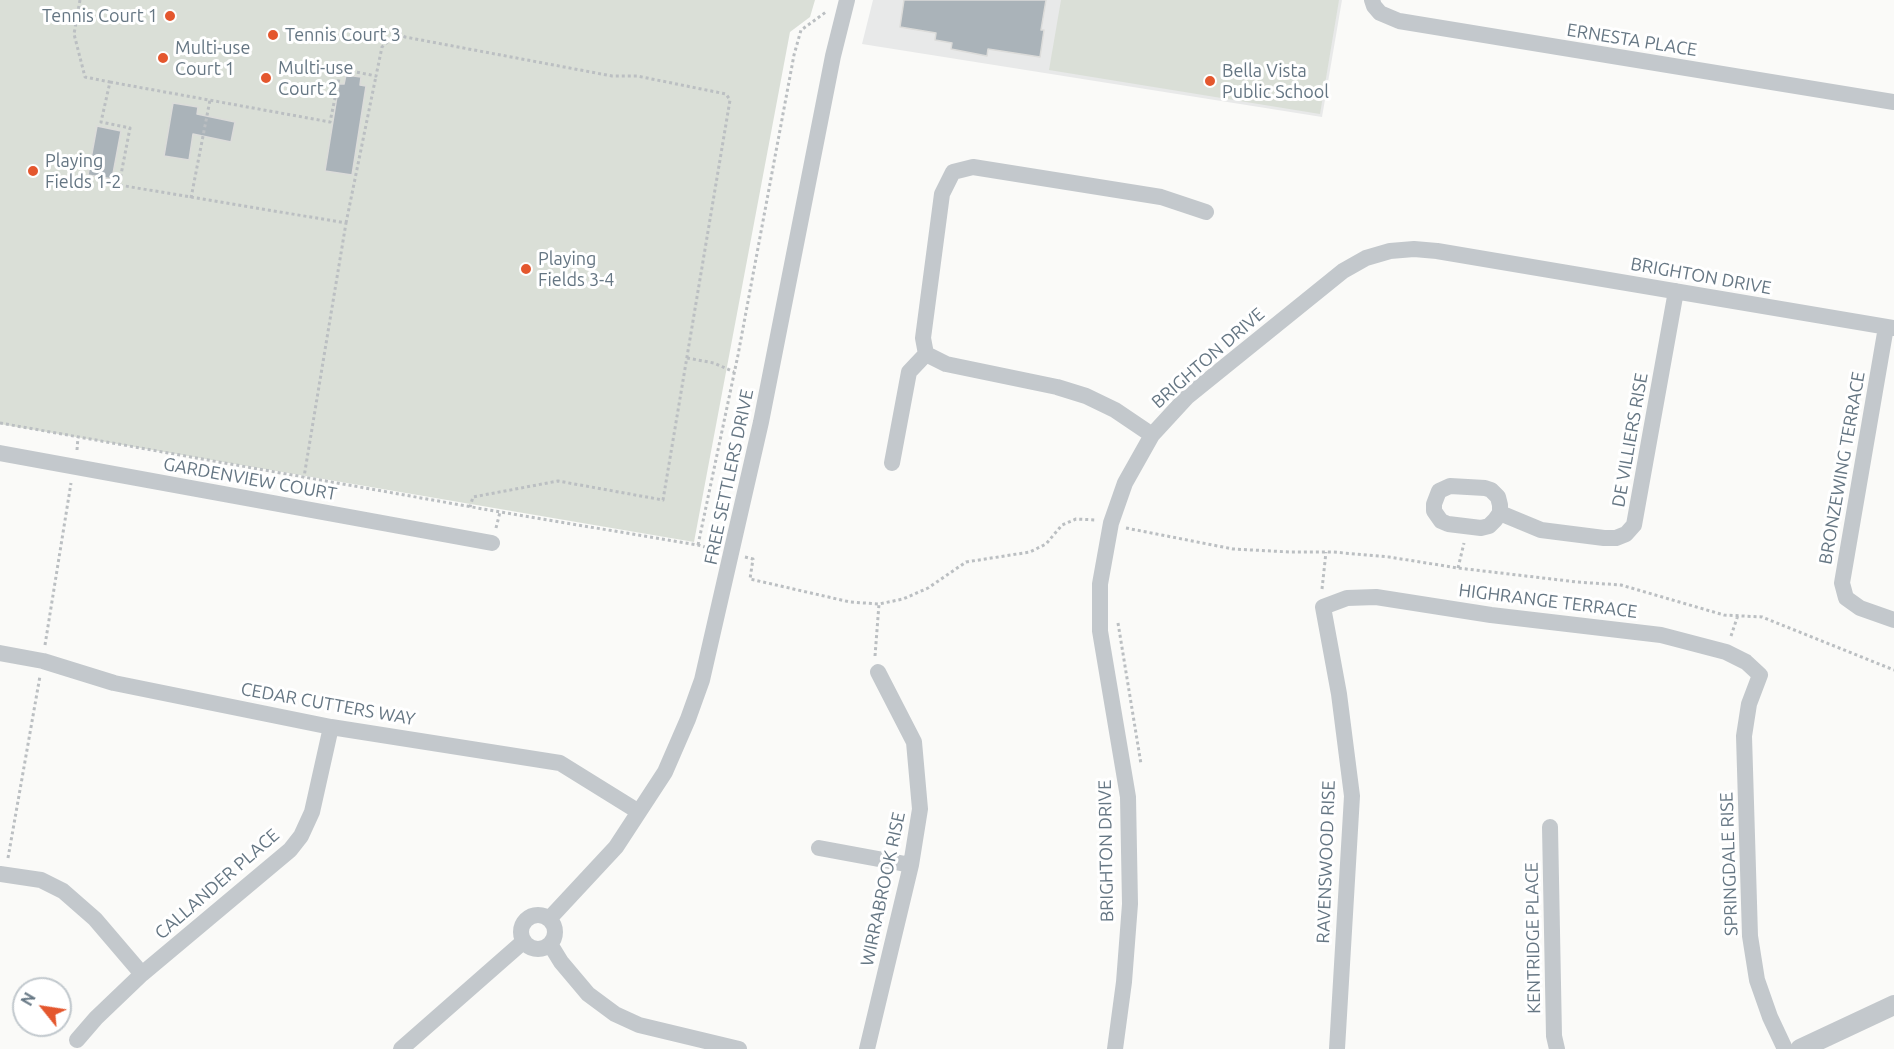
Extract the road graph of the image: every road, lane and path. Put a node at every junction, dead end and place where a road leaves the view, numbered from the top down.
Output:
1 (80, 0) edge
2 (847, 0) edge
3 (1372, 0) edge
4 (828, 6) dead end
5 (376, 76) junction
6 (110, 82) junction
7 (210, 100) junction
8 (1894, 102) edge
9 (191, 198) junction
10 (1206, 212) dead end
11 (346, 223) junction
12 (1676, 291) junction
13 (1890, 327) edge
14 (926, 354) junction
15 (687, 358) junction
16 (734, 372) junction
17 (0, 423) edge
18 (1152, 435) junction
19 (78, 438) junction
20 (0, 453) edge
21 (76, 458) dead end
22 (892, 463) dead end
23 (304, 477) junction
24 (470, 507) junction
25 (1500, 513) dead end
26 (1095, 519) dead end
27 (1128, 529) dead end
28 (1465, 535) dead end
29 (492, 543) dead end
30 (1326, 552) junction
31 (753, 559) dead end
32 (1458, 568) junction
33 (879, 604) junction
34 (1323, 607) junction
35 (1738, 615) junction
36 (1894, 620) edge
37 (1726, 652) junction
38 (0, 653) edge
39 (1894, 670) edge
40 (878, 672) joint
41 (1760, 675) joint
42 (331, 727) junction
43 (639, 812) junction
44 (1550, 827) dead end
45 (819, 848) dead end
46 (911, 864) junction
47 (0, 874) edge
48 (549, 919) junction
49 (524, 941) junction
50 (550, 944) junction
51 (142, 974) junction
52 (1894, 1005) edge
53 (77, 1040) dead end
54 (401, 1049) edge
55 (739, 1049) edge
56 (867, 1049) edge
57 (1115, 1049) edge
58 (1337, 1049) edge
59 (1557, 1049) edge
60 (1785, 1049) edge
61 (1800, 1049) edge

1 - 6 path
2 - 43 street, FREE SETTLERS DRIVE
3 - 8 street, ERNESTA PLACE
4 - 16 path
5 - 7 path
5 - 11 path
5 - 15 path
6 - 7 path
6 - 9 path
7 - 9 path
9 - 11 path
10 - 14 street
11 - 23 path
12 - 13 street, BRIGHTON DRIVE
12 - 18 street, BRIGHTON DRIVE
12 - 25 street, DE VILLIERS RISE
13 - 36 street, BRONZEWING TERRACE
14 - 18 street
14 - 22 street
15 - 16 path
15 - 24 path
16 - 24 path
17 - 19 path
18 - 57 street, BRIGHTON DRIVE
19 - 21 path
19 - 23 path
20 - 29 street, GARDENVIEW COURT
23 - 24 path
26 - 33 path
27 - 30 path
28 - 32 path
30 - 32 path
30 - 34 path
31 - 33 path
32 - 35 path
33 - 40 path
34 - 37 street, HIGHRANGE TERRACE
34 - 58 street, RAVENSWOOD RISE
35 - 37 path
35 - 39 path
37 - 41 street, HIGHRANGE TERRACE
38 - 42 street, CEDAR CUTTERS WAY
40 - 46 street, WIRRABROOK RISE
41 - 60 street, SPRINGDALE RISE
42 - 43 street, CEDAR CUTTERS WAY
42 - 51 street, CALLANDER PLACE
43 - 48 street, FREE SETTLERS DRIVE
44 - 59 street, KENTRIDGE PLACE
45 - 46 street
46 - 56 street, WIRRABROOK RISE
47 - 51 street
48 - 49 street
48 - 50 street
49 - 50 street
49 - 54 street
50 - 55 street
51 - 53 street, CALLANDER PLACE
52 - 61 street

